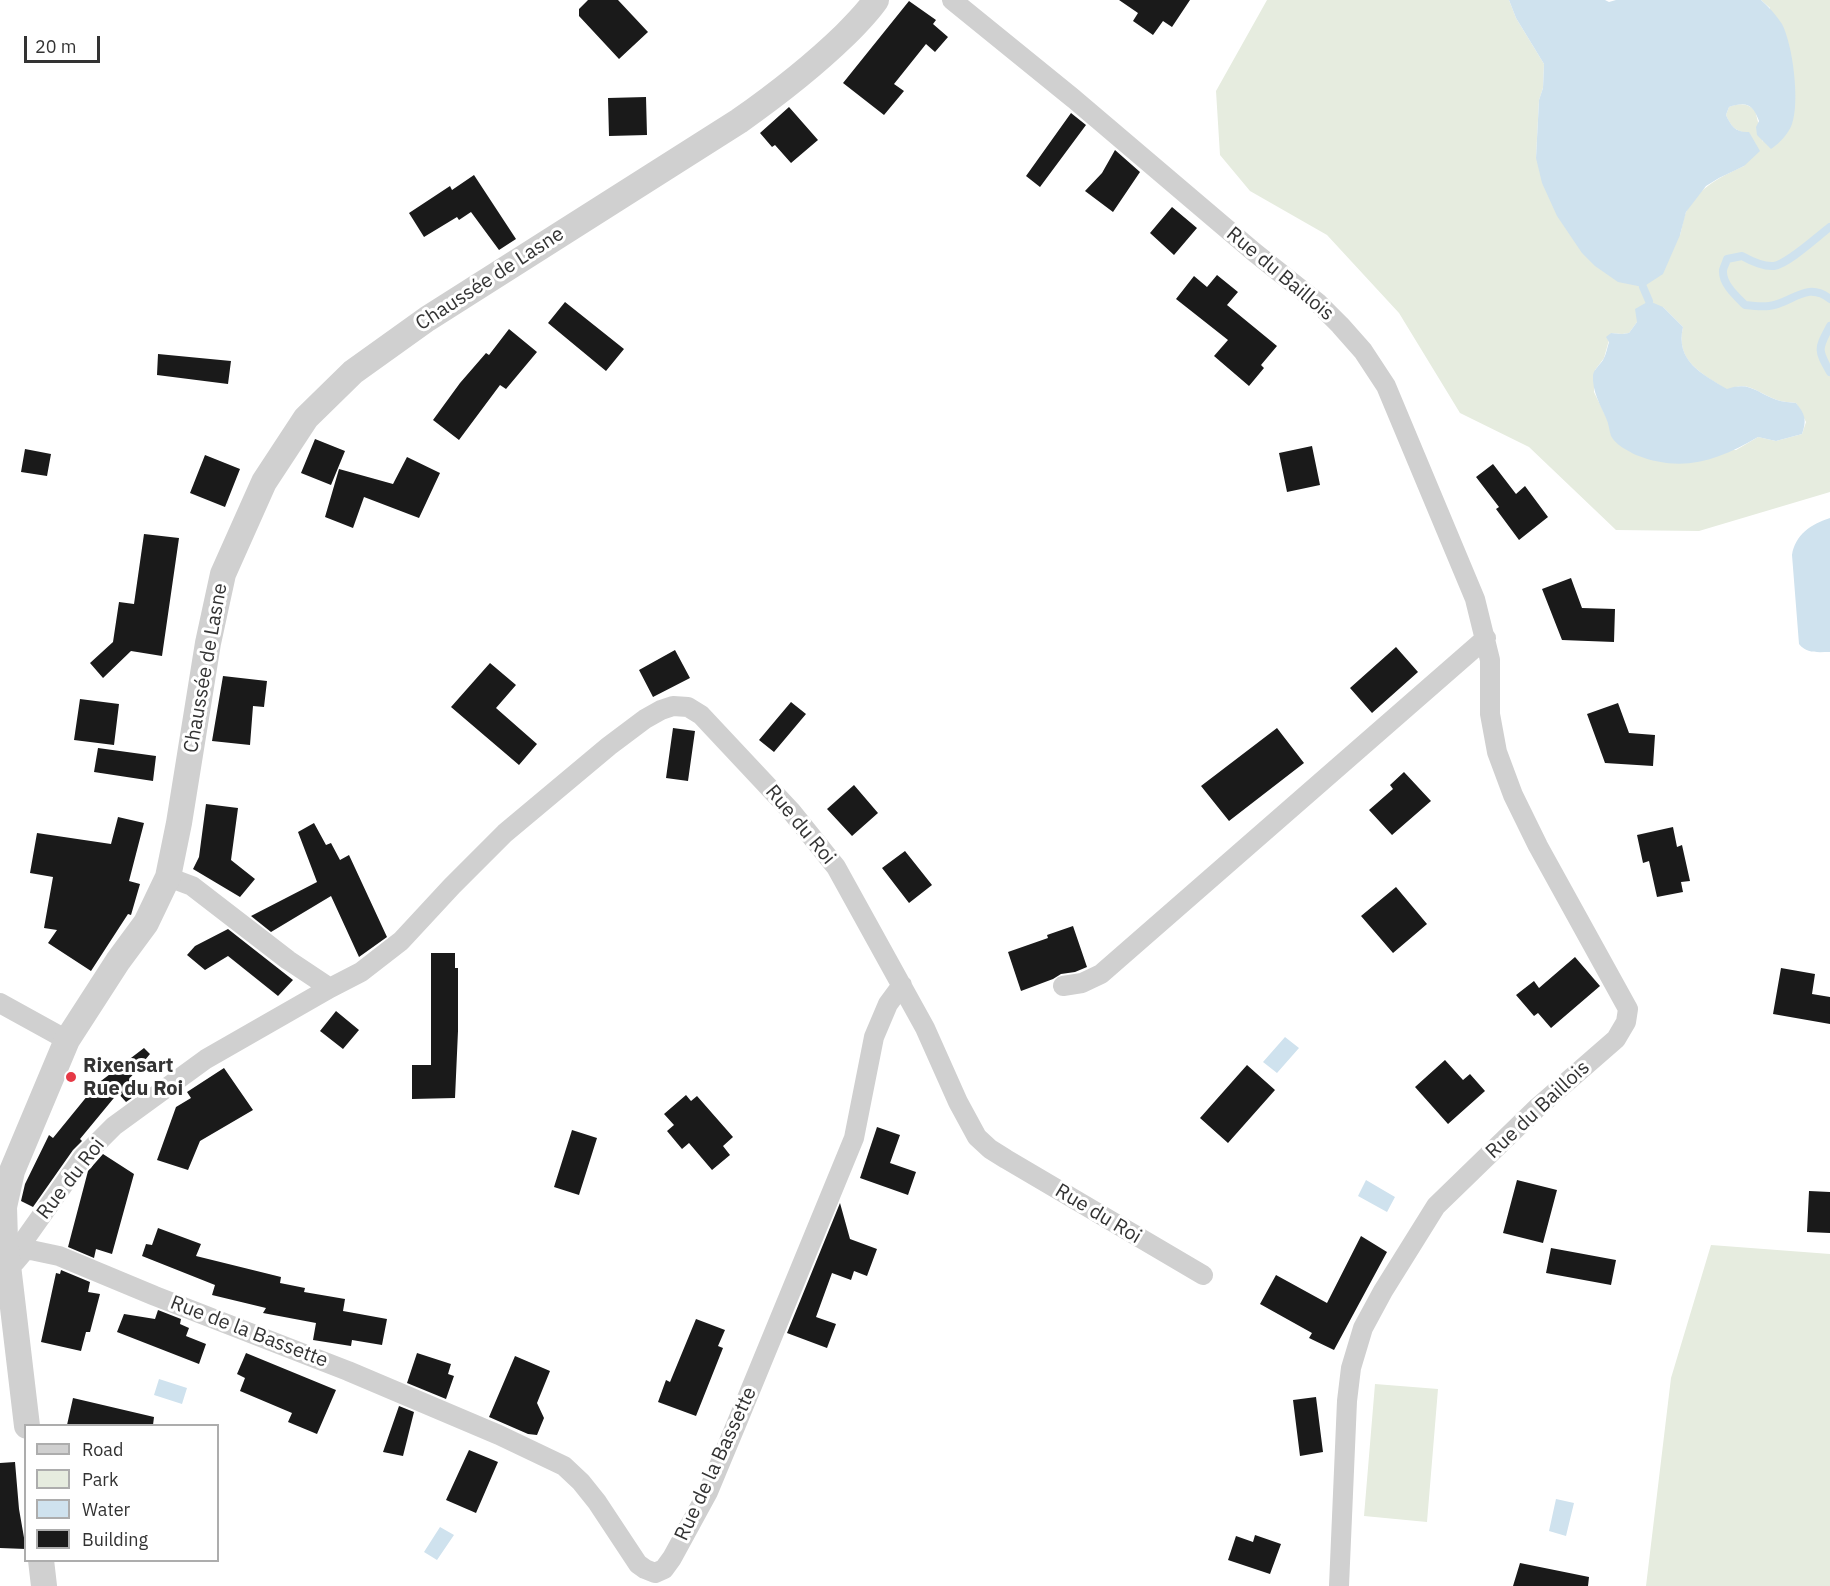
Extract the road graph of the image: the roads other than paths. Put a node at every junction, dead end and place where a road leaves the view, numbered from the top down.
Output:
1 (876, 0) edge
2 (952, 0) edge
3 (1486, 638) junction
4 (168, 877) junction
5 (902, 985) junction
6 (1063, 986) dead end
7 (330, 988) junction
8 (0, 1003) edge
9 (67, 1040) junction
10 (4, 1275) edge
11 (1203, 1275) dead end
12 (27, 1424) edge
13 (41, 1562) edge
14 (44, 1586) edge
15 (1339, 1586) edge

1 - 4 street, Chaussée de Lasne
2 - 3 street, Rue du Baillois
3 - 6 street
3 - 15 street, Rue du Baillois
4 - 7 street
4 - 9 street, Chaussée de Lasne
5 - 7 street, Rue du Roi
5 - 10 street, Rue de la Bassette
5 - 11 street, Rue du Roi
7 - 10 street, Rue du Roi
8 - 9 street
9 - 10 street, Chaussée de Lasne
10 - 12 street, Chaussée de Lasne
13 - 14 street

